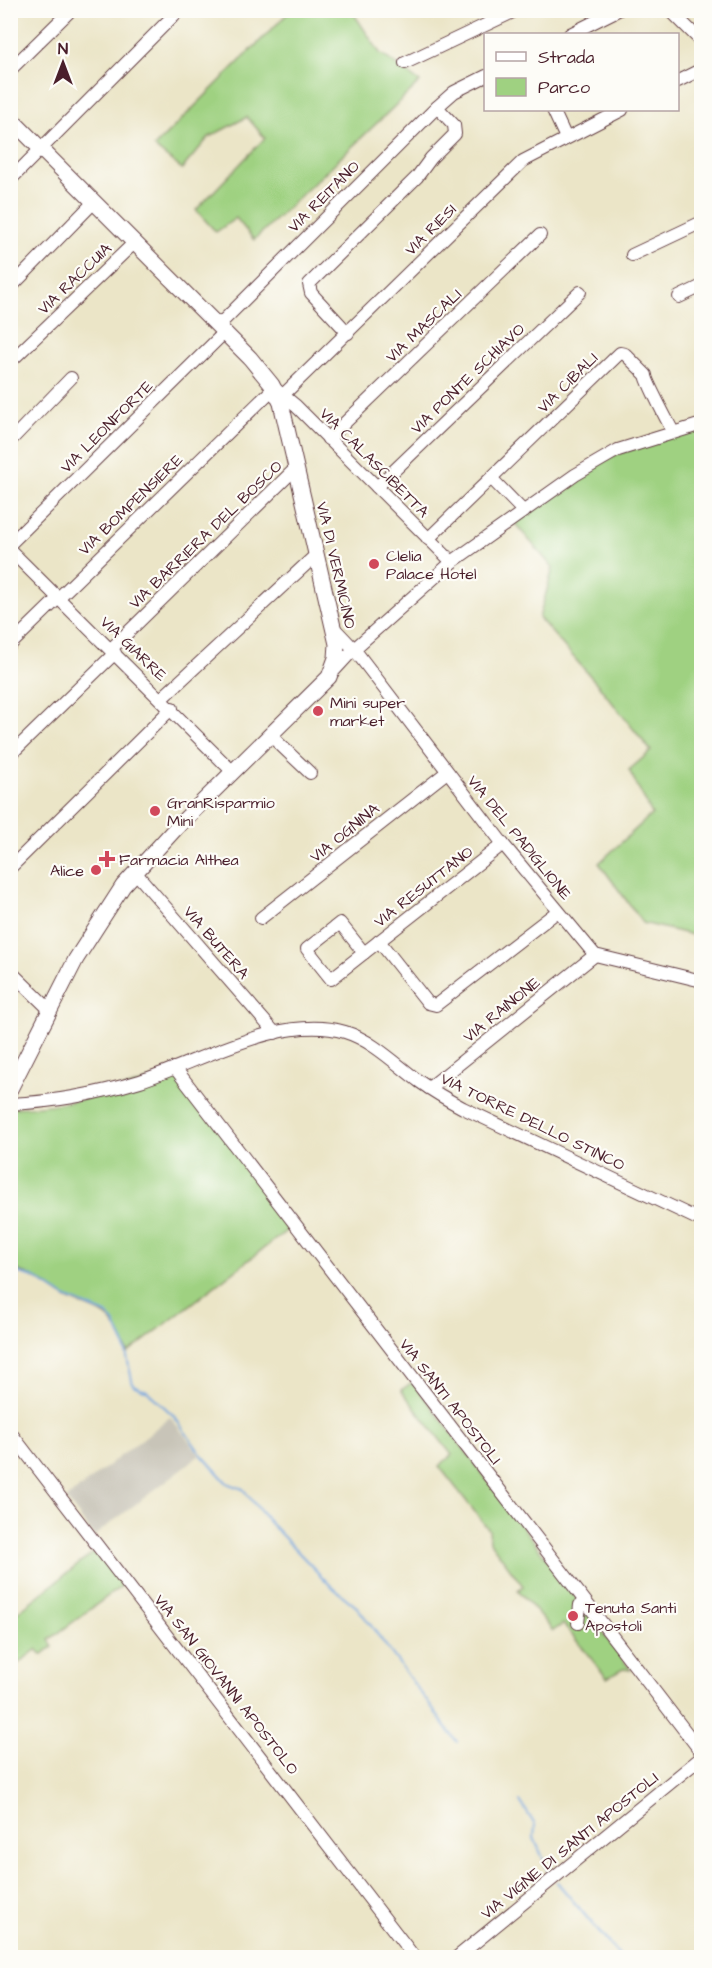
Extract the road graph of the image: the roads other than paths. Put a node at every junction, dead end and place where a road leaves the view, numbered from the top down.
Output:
1 (71, 10) edge
2 (179, 10) edge
3 (517, 10) edge
4 (618, 10) edge
5 (669, 10) edge
6 (572, 33) edge
7 (702, 42) edge
8 (405, 63) dead end
9 (702, 69) edge
10 (10, 70) edge
11 (484, 77) edge
12 (679, 80) edge
13 (436, 107) junction
14 (553, 111) edge
15 (620, 111) edge
16 (10, 118) edge
17 (566, 138) junction
18 (41, 149) junction
19 (10, 180) edge
20 (94, 202) junction
21 (702, 222) edge
22 (540, 235) dead end
23 (134, 243) junction
24 (632, 255) dead end
25 (702, 286) edge
26 (10, 288) edge
27 (579, 292) dead end
28 (679, 297) dead end
29 (222, 329) junction
30 (348, 333) junction
31 (10, 362) edge
32 (71, 378) dead end
33 (279, 394) junction
34 (702, 424) edge
35 (673, 432) junction
36 (328, 439) junction
37 (10, 441) edge
38 (296, 468) junction
39 (492, 478) junction
40 (377, 487) junction
41 (524, 512) junction
42 (428, 539) junction
43 (10, 544) edge
44 (10, 550) edge
45 (316, 555) junction
46 (452, 562) junction
47 (59, 597) junction
48 (335, 629) junction
49 (10, 645) edge
50 (354, 650) junction
51 (113, 651) junction
52 (337, 651) junction
53 (328, 677) junction
54 (162, 699) junction
55 (172, 708) junction
56 (271, 736) junction
57 (10, 755) edge
58 (233, 772) junction
59 (447, 772) junction
60 (310, 773) dead end
61 (503, 844) junction
62 (10, 868) edge
63 (135, 872) junction
64 (558, 911) junction
65 (261, 918) dead end
66 (379, 942) junction
67 (364, 953) junction
68 (595, 955) junction
69 (10, 971) edge
70 (702, 981) edge
71 (50, 1010) junction
72 (275, 1033) junction
73 (175, 1068) junction
74 (10, 1089) edge
75 (429, 1089) junction
76 (10, 1104) edge
77 (702, 1221) edge
78 (10, 1432) edge
79 (702, 1755) edge
80 (415, 1958) edge
81 (456, 1958) edge

1 - 10 street
2 - 18 street
3 - 8 street
4 - 6 street
5 - 7 street
9 - 12 street
11 - 13 street, VIA REITANO
13 - 29 street, VIA REITANO
13 - 30 street
14 - 17 street
15 - 17 street, VIA RIESI
16 - 18 main road, VIA DI VERMICINO
17 - 30 street, VIA RIESI
18 - 19 street
18 - 20 main road, VIA DI VERMICINO
20 - 23 main road, VIA DI VERMICINO
20 - 26 street
21 - 24 street
22 - 36 street, VIA MASCALI
23 - 29 main road, VIA DI VERMICINO
23 - 31 street, VIA RACCUIA
25 - 28 street
27 - 40 street, VIA PONTE SCHIAVO
29 - 33 main road, VIA DI VERMICINO
29 - 43 street, VIA LEONFORTE
30 - 33 street, VIA RIESI
32 - 37 street
33 - 36 street, VIA CALASCIBETTA
33 - 38 main road, VIA DI VERMICINO
33 - 47 street, VIA BOMPENSIERE
34 - 35 street
35 - 39 street, VIA CIBALI
35 - 41 street
36 - 40 street, VIA CALASCIBETTA
38 - 45 main road, VIA DI VERMICINO
38 - 51 street, VIA BARRIERA DEL BOSCO
39 - 41 street
39 - 42 street, VIA CIBALI
40 - 42 street, VIA CALASCIBETTA
41 - 46 street
42 - 46 street, VIA CALASCIBETTA
44 - 47 street, VIA GIARRE
45 - 48 main road, VIA DI VERMICINO
45 - 54 street
46 - 50 street
47 - 49 street, VIA BOMPENSIERE
47 - 51 street, VIA GIARRE
48 - 50 street, VIA DEL PADIGLIONE
48 - 52 main road, VIA DI VERMICINO
50 - 52 street
50 - 53 street
50 - 59 street, VIA DEL PADIGLIONE
51 - 54 street, VIA GIARRE
51 - 57 street, VIA BARRIERA DEL BOSCO
52 - 53 main road, VIA DI VERMICINO
53 - 56 main road, VIA DI VERMICINO
54 - 55 street, VIA GIARRE
55 - 58 street, VIA GIARRE
55 - 62 street
56 - 58 main road, VIA DI VERMICINO
56 - 60 street
58 - 63 main road, VIA DI VERMICINO
59 - 61 street, VIA DEL PADIGLIONE
59 - 65 street, VIA OGNINA
61 - 64 street, VIA DEL PADIGLIONE
61 - 66 street, VIA RESUTTANO
63 - 71 main road, VIA DI VERMICINO
63 - 72 street, VIA BUTERA
64 - 66 street
64 - 68 street, VIA DEL PADIGLIONE
66 - 67 street, VIA RESUTTANO
67 - 67 street, VIA RESUTTANO
68 - 70 street
68 - 75 street, VIA RAINONE
69 - 71 street
71 - 74 main road, VIA DI VERMICINO
72 - 73 street, VIA TORRE DELLO STINCO
72 - 75 street, VIA TORRE DELLO STINCO
73 - 76 street, VIA TORRE DELLO STINCO
73 - 79 street, VIA SANTI APOSTOLI
75 - 77 street, VIA TORRE DELLO STINCO
78 - 80 street, VIA SAN GIOVANNI APOSTOLO
79 - 81 street, VIA VIGNE DI SANTI APOSTOLI

